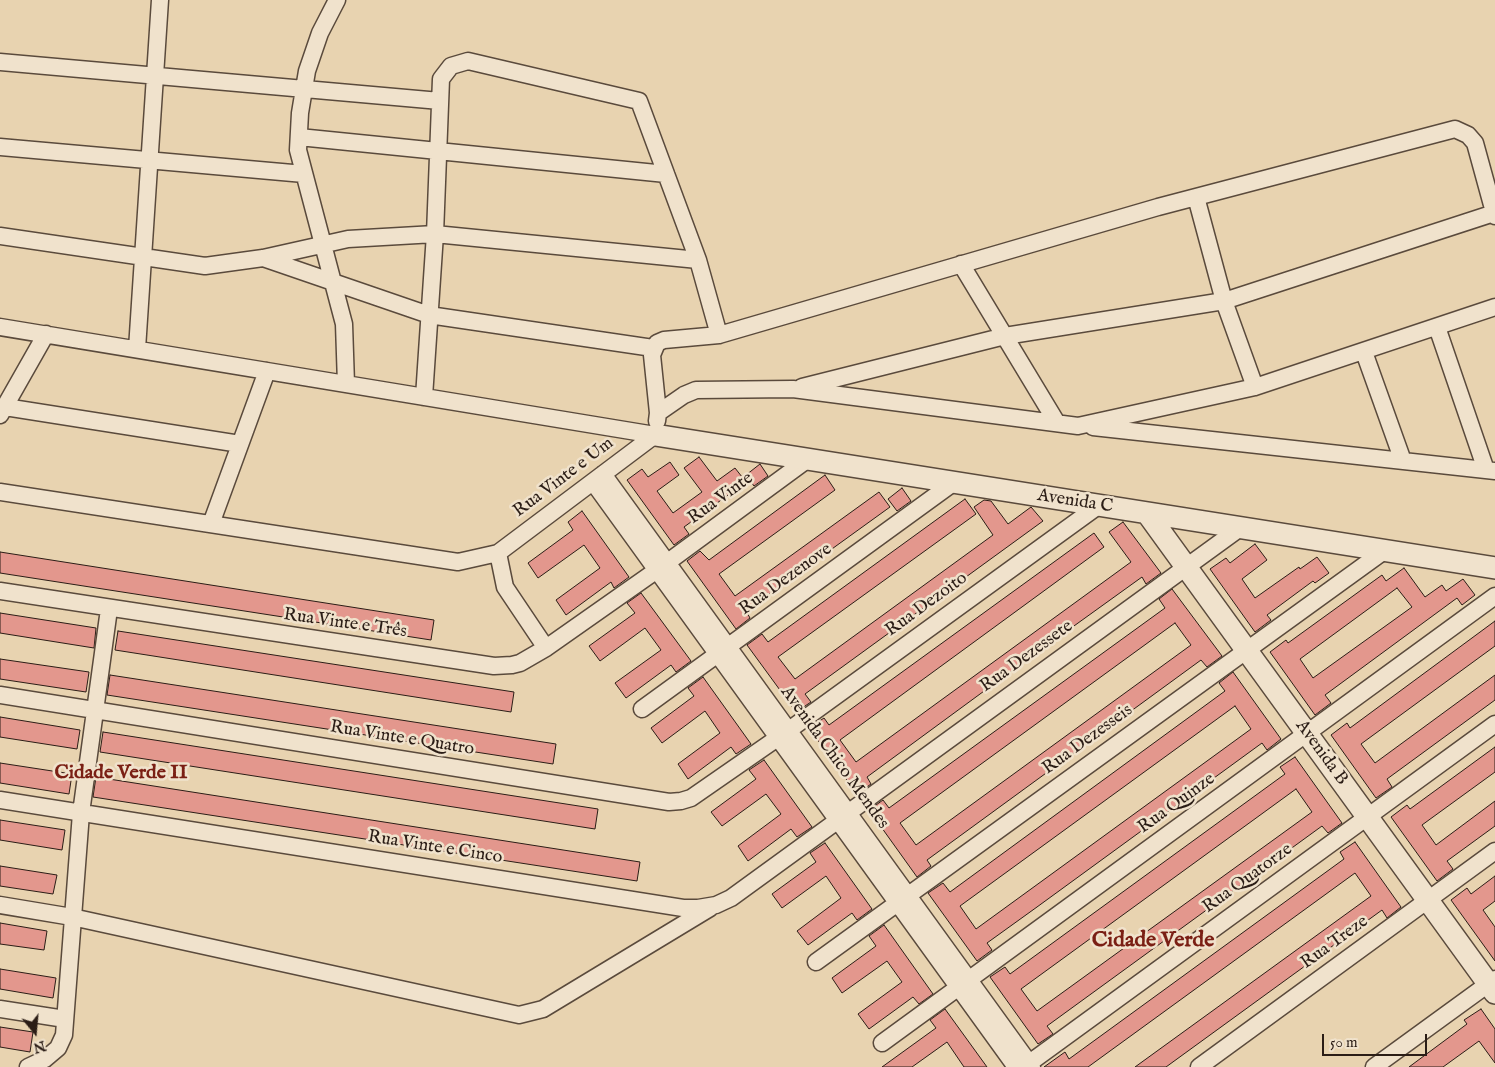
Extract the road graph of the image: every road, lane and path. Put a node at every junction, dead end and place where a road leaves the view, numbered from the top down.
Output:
1 (160, 0) edge
2 (336, 0) edge
3 (0, 62) edge
4 (155, 76) junction
5 (304, 89) junction
6 (440, 101) junction
7 (299, 137) junction
8 (0, 148) edge
9 (438, 151) junction
10 (149, 160) junction
11 (304, 174) junction
12 (666, 174) junction
13 (1196, 197) junction
14 (1495, 214) edge
15 (435, 234) junction
16 (0, 236) edge
17 (322, 244) junction
18 (262, 258) junction
19 (143, 259) junction
20 (698, 260) junction
21 (961, 264) junction
22 (332, 282) junction
23 (1224, 302) junction
24 (1495, 307) edge
25 (429, 315) junction
26 (0, 327) edge
27 (1437, 327) junction
28 (46, 334) junction
29 (719, 335) junction
30 (1005, 336) junction
31 (653, 348) junction
32 (137, 349) junction
33 (1364, 352) junction
34 (267, 371) junction
35 (346, 384) junction
36 (1254, 387) junction
37 (793, 389) junction
38 (424, 397) junction
39 (2, 411) edge
40 (658, 413) junction
41 (1057, 423) junction
42 (1078, 426) junction
43 (655, 435) junction
44 (240, 444) junction
45 (808, 460) junction
46 (1403, 461) junction
47 (1490, 470) edge
48 (598, 478) junction
49 (953, 483) junction
50 (0, 492) edge
51 (1098, 506) junction
52 (1147, 513) junction
53 (211, 524) junction
54 (1240, 528) junction
55 (1384, 551) junction
56 (498, 553) junction
57 (663, 567) junction
58 (1186, 567) junction
59 (1495, 568) edge
60 (0, 591) edge
61 (1495, 596) edge
62 (109, 609) junction
63 (546, 648) junction
64 (723, 650) junction
65 (1246, 650) junction
66 (0, 696) edge
67 (94, 710) junction
68 (642, 710) dead end
69 (1495, 724) edge
70 (784, 734) junction
71 (1307, 734) junction
72 (0, 800) edge
73 (81, 813) junction
74 (843, 815) junction
75 (1367, 817) junction
76 (1495, 851) edge
77 (904, 898) junction
78 (1428, 900) junction
79 (0, 905) edge
80 (716, 905) junction
81 (72, 917) junction
82 (816, 962) dead end
83 (964, 983) junction
84 (1493, 985) edge
85 (0, 1009) edge
86 (65, 1019) junction
87 (882, 1043) dead end
88 (1026, 1066) edge
89 (28, 1067) edge
90 (1199, 1067) edge
91 (1374, 1067) edge

1 - 4 street
2 - 5 street
3 - 4 street
4 - 5 street
4 - 10 street
5 - 6 street
5 - 7 street
6 - 9 street
6 - 12 street
7 - 9 street
7 - 11 street
8 - 10 street
9 - 12 street
9 - 15 street
10 - 11 street
10 - 19 street
11 - 17 street
12 - 20 street
13 - 14 street
13 - 21 street
13 - 23 street
14 - 23 street
15 - 17 street
15 - 20 street
15 - 25 street
16 - 19 street
17 - 18 street
17 - 22 street
18 - 19 street
18 - 22 street
19 - 32 street
20 - 29 street
21 - 29 street
21 - 30 street
22 - 25 street
22 - 35 street
23 - 30 street
23 - 36 street
24 - 27 street
25 - 31 street
25 - 38 street
26 - 28 street
27 - 33 street
27 - 47 street
28 - 32 street
28 - 39 street
29 - 31 street
30 - 37 street
30 - 41 street
31 - 40 street
32 - 34 street
33 - 36 street
33 - 46 street
34 - 35 street
34 - 44 street
35 - 38 street
36 - 42 street
37 - 40 street
37 - 41 street
38 - 43 street
39 - 44 street
40 - 43 street
41 - 42 street
42 - 46 street
43 - 45 street, Avenida C
43 - 48 street, Rua Vinte e Um
44 - 53 street
45 - 49 street, Avenida C
45 - 57 street, Rua Vinte
46 - 47 street
48 - 56 street, Rua Vinte e Um
48 - 57 street, Avenida Chico Mendes
49 - 51 street, Avenida C
49 - 64 street, Rua Dezenove
50 - 53 street
51 - 52 street, Avenida C
51 - 70 street, Rua Dezoito
52 - 54 street, Avenida C
52 - 58 street, Avenida B
53 - 56 street
54 - 55 street, Avenida C
54 - 58 street, Rua Dezessete
55 - 59 street, Avenida C
55 - 65 street, Rua Dezesseis
56 - 63 street
57 - 63 street, Rua Vinte e Três
57 - 64 street, Avenida Chico Mendes
58 - 65 street, Avenida B
58 - 74 street, Rua Dezessete
60 - 62 street, Rua Vinte e Três
61 - 71 street, Rua Quinze
62 - 63 street, Rua Vinte e Três
62 - 67 street
64 - 68 street, Rua Dezenove
64 - 70 street, Avenida Chico Mendes
65 - 71 street, Avenida B
65 - 77 street, Rua Dezesseis
66 - 67 street, Rua Vinte e Quatro
67 - 70 street, Rua Vinte e Quatro
67 - 73 street
69 - 75 street, Rua Quatorze
70 - 74 street, Avenida Chico Mendes
71 - 75 street, Avenida B
71 - 83 street, Rua Quinze
72 - 73 street, Rua Vinte e Cinco
73 - 80 street, Rua Vinte e Cinco
73 - 81 street
74 - 77 street, Avenida Chico Mendes
74 - 80 street, Rua Vinte e Cinco
75 - 78 street, Avenida B
75 - 88 street, Rua Quatorze
76 - 78 street, Rua Treze
77 - 82 street, Rua Dezesseis
77 - 83 street, Avenida Chico Mendes
78 - 84 street, Avenida B
78 - 90 street, Rua Treze
79 - 81 street
80 - 81 street
81 - 86 street
83 - 87 street, Rua Quinze
83 - 88 street, Avenida Chico Mendes
84 - 91 street
85 - 86 street
86 - 89 street

